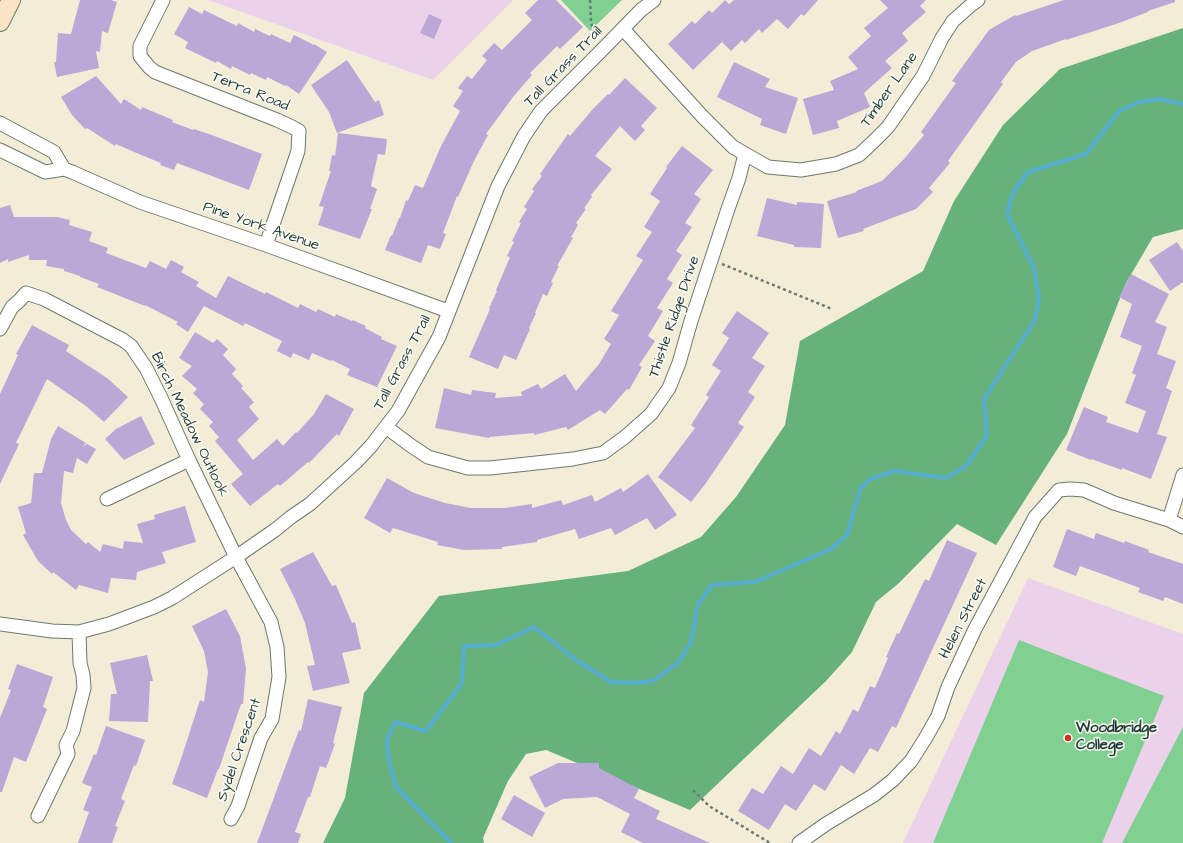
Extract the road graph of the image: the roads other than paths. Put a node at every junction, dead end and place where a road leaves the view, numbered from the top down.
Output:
1 (11, 0) edge
2 (163, 0) edge
3 (654, 0) edge
4 (978, 0) edge
5 (0, 22) edge
6 (623, 29) junction
7 (0, 123) edge
8 (0, 150) edge
9 (745, 154) junction
10 (64, 169) junction
11 (266, 245) junction
12 (448, 311) junction
13 (0, 328) edge
14 (386, 427) junction
15 (189, 460) junction
16 (1183, 475) edge
17 (107, 500) dead end
18 (1169, 520) junction
19 (1183, 527) edge
20 (236, 557) junction
21 (0, 624) edge
22 (79, 632) junction
23 (38, 816) dead end
24 (231, 819) dead end
25 (799, 843) edge

1 - 5 main road
2 - 11 street, Terra Road
3 - 6 street, Tall Grass Trail
4 - 9 street, Timber Lane
6 - 9 street, Timber Lane
6 - 12 street, Tall Grass Trail
7 - 10 street
8 - 10 street, Pine York Avenue
9 - 14 street, Thistle Ridge Drive
10 - 11 street, Pine York Avenue
11 - 12 street, Pine York Avenue
12 - 14 street, Tall Grass Trail
13 - 15 street, Birch Meadow Outlook
14 - 20 street, Tall Grass Trail
15 - 17 street
15 - 20 street, Birch Meadow Outlook
16 - 18 street
18 - 19 street, Helen Street
18 - 25 street, Helen Street
20 - 22 street, Tall Grass Trail
20 - 24 street, Sydel Crescent
21 - 22 street, Tall Grass Trail
22 - 23 street

